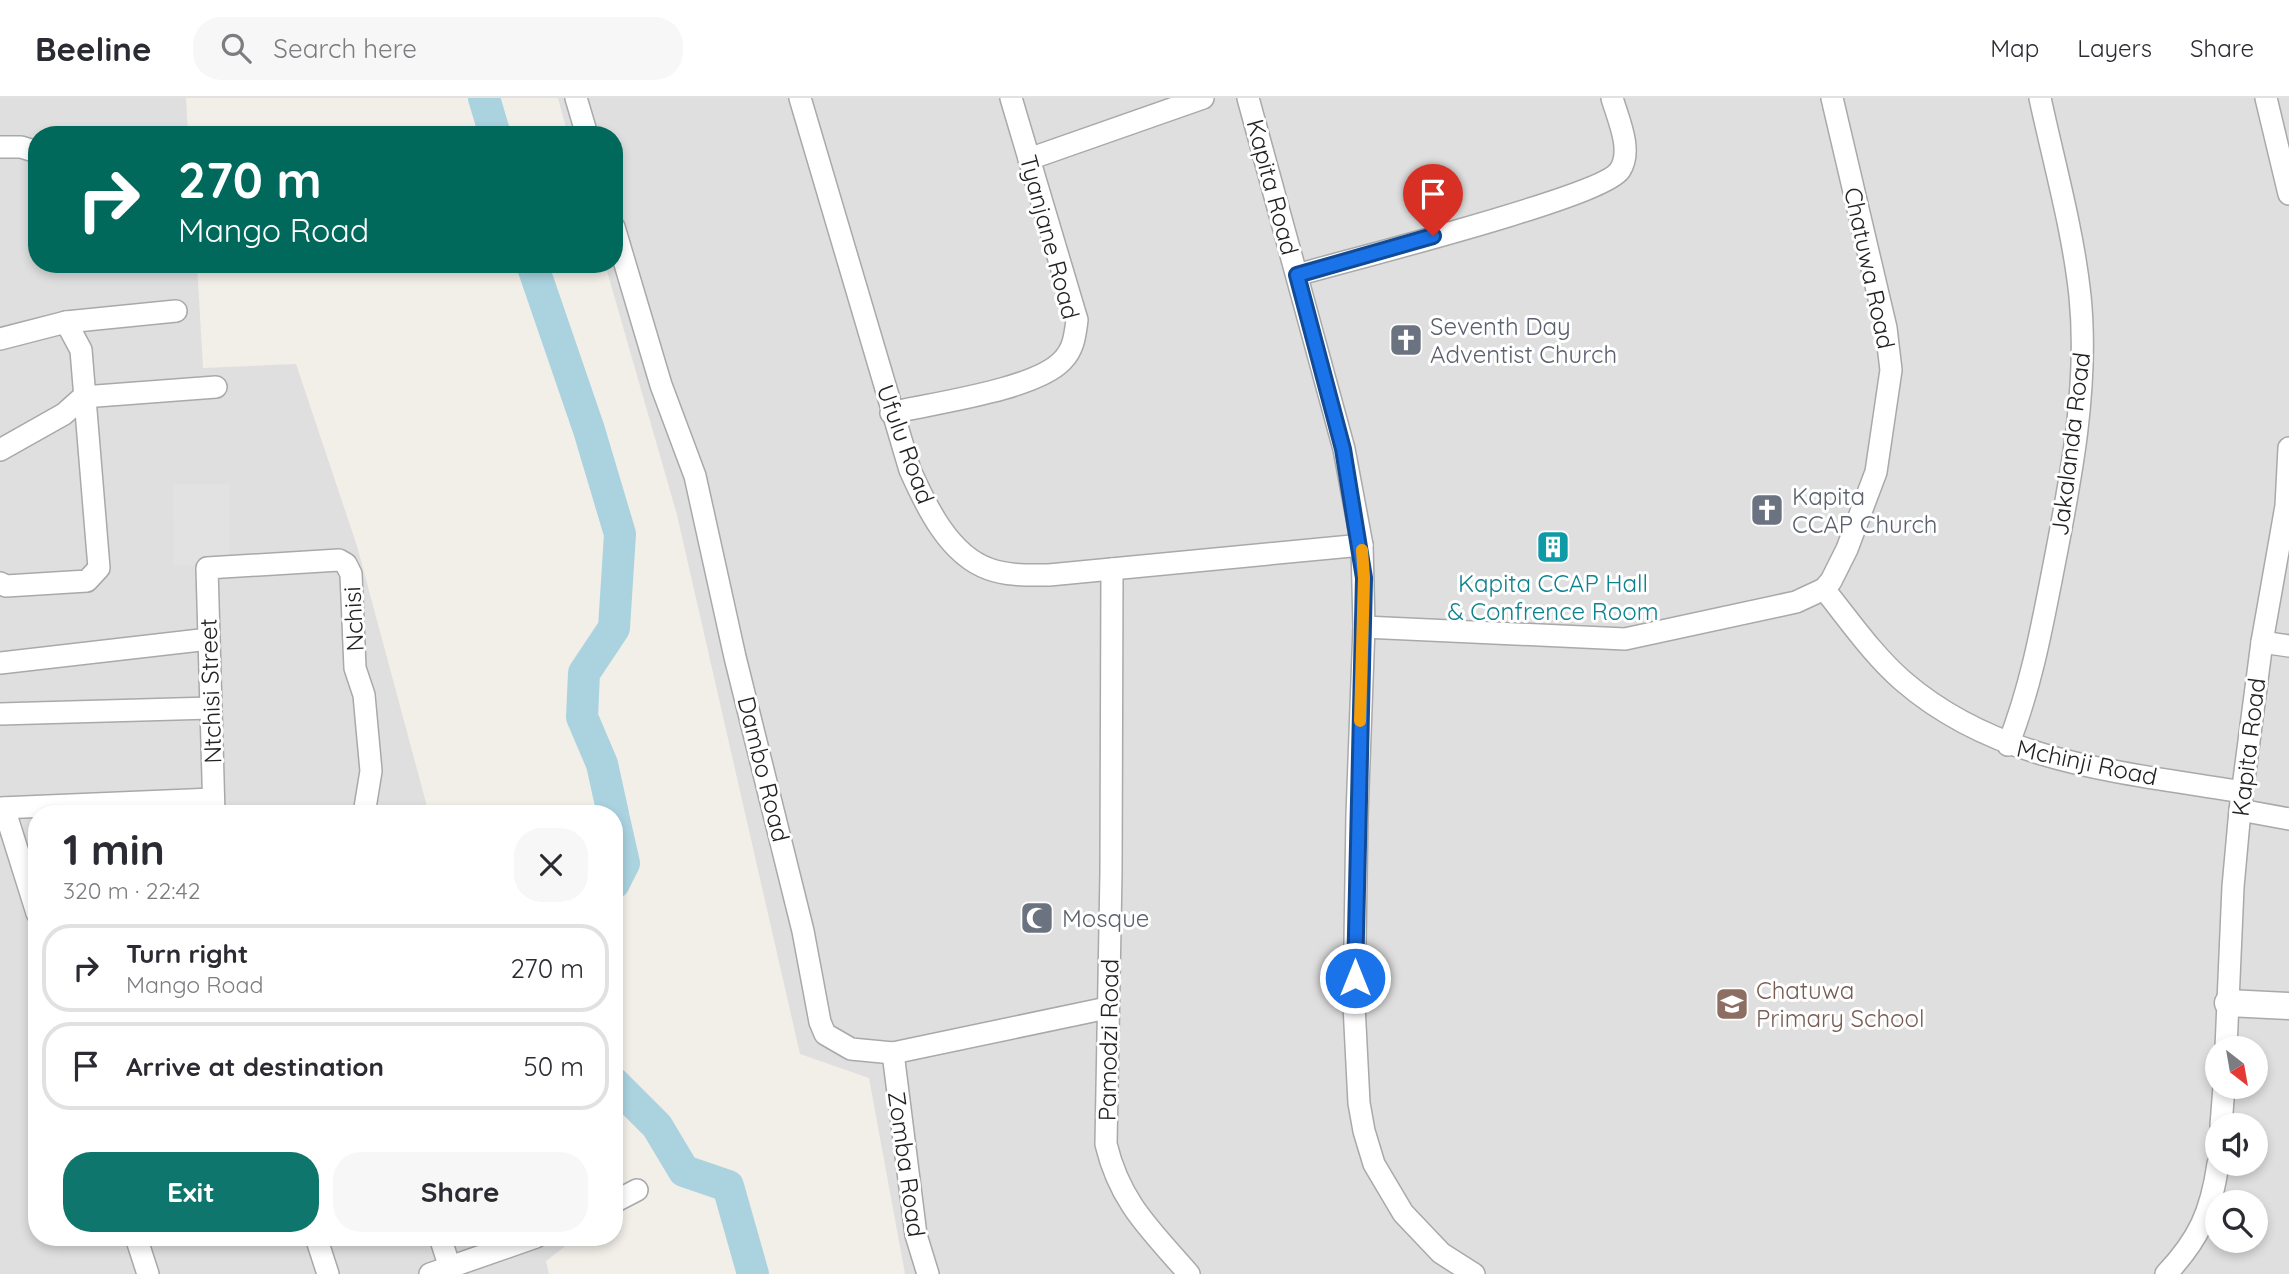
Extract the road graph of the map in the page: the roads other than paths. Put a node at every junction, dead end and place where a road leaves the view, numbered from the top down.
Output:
1 (576, 98) edge
2 (800, 98) edge
3 (1011, 98) edge
4 (1203, 98) edge
5 (1248, 98) edge
6 (1612, 98) edge
7 (1832, 98) edge
8 (2040, 98) edge
9 (2266, 98) edge
10 (584, 126) edge
11 (0, 147) edge
12 (28, 149) edge
13 (1029, 159) junction
14 (2289, 194) edge
15 (623, 257) edge
16 (1297, 275) junction
17 (176, 311) dead end
18 (66, 322) junction
19 (0, 339) edge
20 (216, 387) dead end
21 (83, 397) junction
22 (891, 413) junction
23 (2289, 448) edge
24 (0, 450) edge
25 (1362, 545) junction
26 (207, 568) joint
27 (1112, 569) junction
28 (0, 583) edge
29 (1824, 589) junction
30 (1364, 627) junction
31 (209, 639) junction
32 (2262, 642) junction
33 (2289, 646) edge
34 (0, 663) edge
35 (211, 708) junction
36 (0, 715) edge
37 (2008, 745) junction
38 (2241, 801) junction
39 (214, 805) edge
40 (365, 805) edge
41 (2, 808) edge
42 (28, 808) edge
43 (2289, 819) edge
44 (28, 886) edge
45 (2228, 1003) junction
46 (2289, 1006) edge
47 (1107, 1007) junction
48 (2227, 1036) edge
49 (893, 1053) junction
50 (2216, 1176) edge
51 (637, 1190) dead end
52 (623, 1197) edge
53 (139, 1246) edge
54 (319, 1246) edge
55 (440, 1246) edge
56 (519, 1246) edge
57 (480, 1266) edge
58 (440, 1271) edge
59 (148, 1274) edge
60 (328, 1274) edge
61 (928, 1274) edge
62 (1189, 1274) edge
63 (1474, 1274) edge
64 (2166, 1274) edge

1 - 10 street
2 - 22 street, Ufulu Road
3 - 13 street, Tyanjane Road
4 - 13 street
5 - 16 street, Kapita Road
6 - 16 street
7 - 29 street, Chatuwa Road
8 - 37 street, Jakalanda Road
9 - 14 street
11 - 12 street
13 - 22 street, Tyanjane Road
15 - 49 street, Dambo Road
16 - 25 street, Kapita Road
17 - 18 street
18 - 19 street
18 - 21 street
20 - 21 street
21 - 24 street
21 - 28 street
22 - 27 street, Ufulu Road
23 - 32 street, Kapita Road
25 - 27 street, Ufulu Road
25 - 30 street, Kapita Road
26 - 31 street, Ntchisi Street
26 - 40 street, Nchisi
27 - 47 street, Pamodzi Road
29 - 30 street
29 - 37 street, Mchinji Road
30 - 63 street, Kapita Road
31 - 34 street
31 - 35 street, Ntchisi Street
32 - 33 street
32 - 38 street, Kapita Road
35 - 36 street
35 - 39 street, Ntchisi Street
37 - 38 street, Mchinji Road
38 - 43 street, Mchinji Road
38 - 45 street, Kapita Road
41 - 42 street
41 - 44 street
45 - 46 street
45 - 48 street, Kapita Road
47 - 49 street, Dambo Road
47 - 62 street, Pamodzi Road
49 - 61 street, Zomba Road
50 - 64 street
51 - 52 street
53 - 59 street
54 - 60 street
55 - 58 street
56 - 57 street
57 - 58 street

